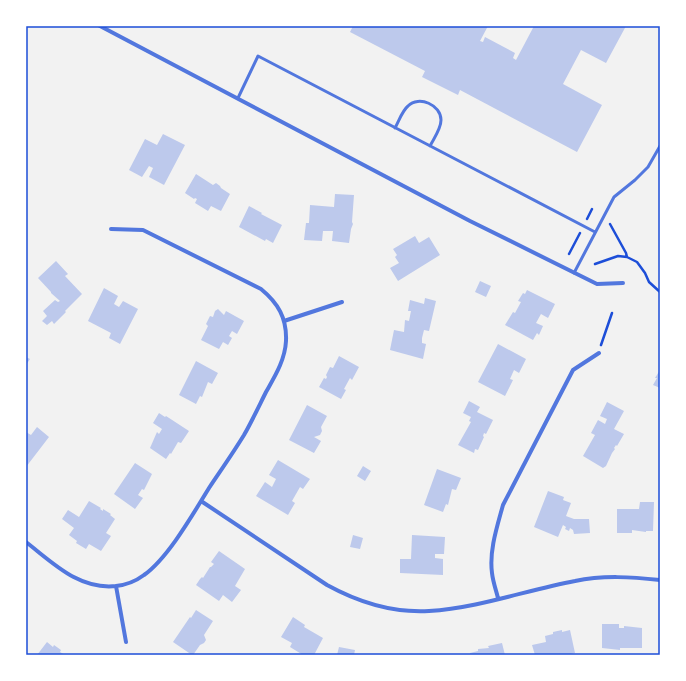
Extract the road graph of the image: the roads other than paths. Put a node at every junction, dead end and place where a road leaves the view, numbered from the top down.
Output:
1 (100, 26) edge
2 (238, 98) junction
3 (395, 128) junction
4 (430, 146) junction
5 (660, 146) edge
6 (111, 229) dead end
7 (595, 232) junction
8 (574, 273) junction
9 (623, 283) dead end
10 (342, 302) dead end
11 (284, 321) junction
12 (599, 353) road end
13 (201, 501) junction
14 (26, 542) edge
15 (660, 580) edge
16 (116, 586) junction
17 (498, 598) junction
18 (126, 642) dead end

1 - 2 street
2 - 3 lane
2 - 8 street
3 - 4 lane
3 - 4 lane
4 - 7 lane
5 - 7 lane
6 - 11 street
7 - 8 lane
8 - 9 street
10 - 11 street
11 - 13 street
12 - 17 street
13 - 16 street
13 - 17 street
14 - 16 street
15 - 17 street
16 - 18 street

